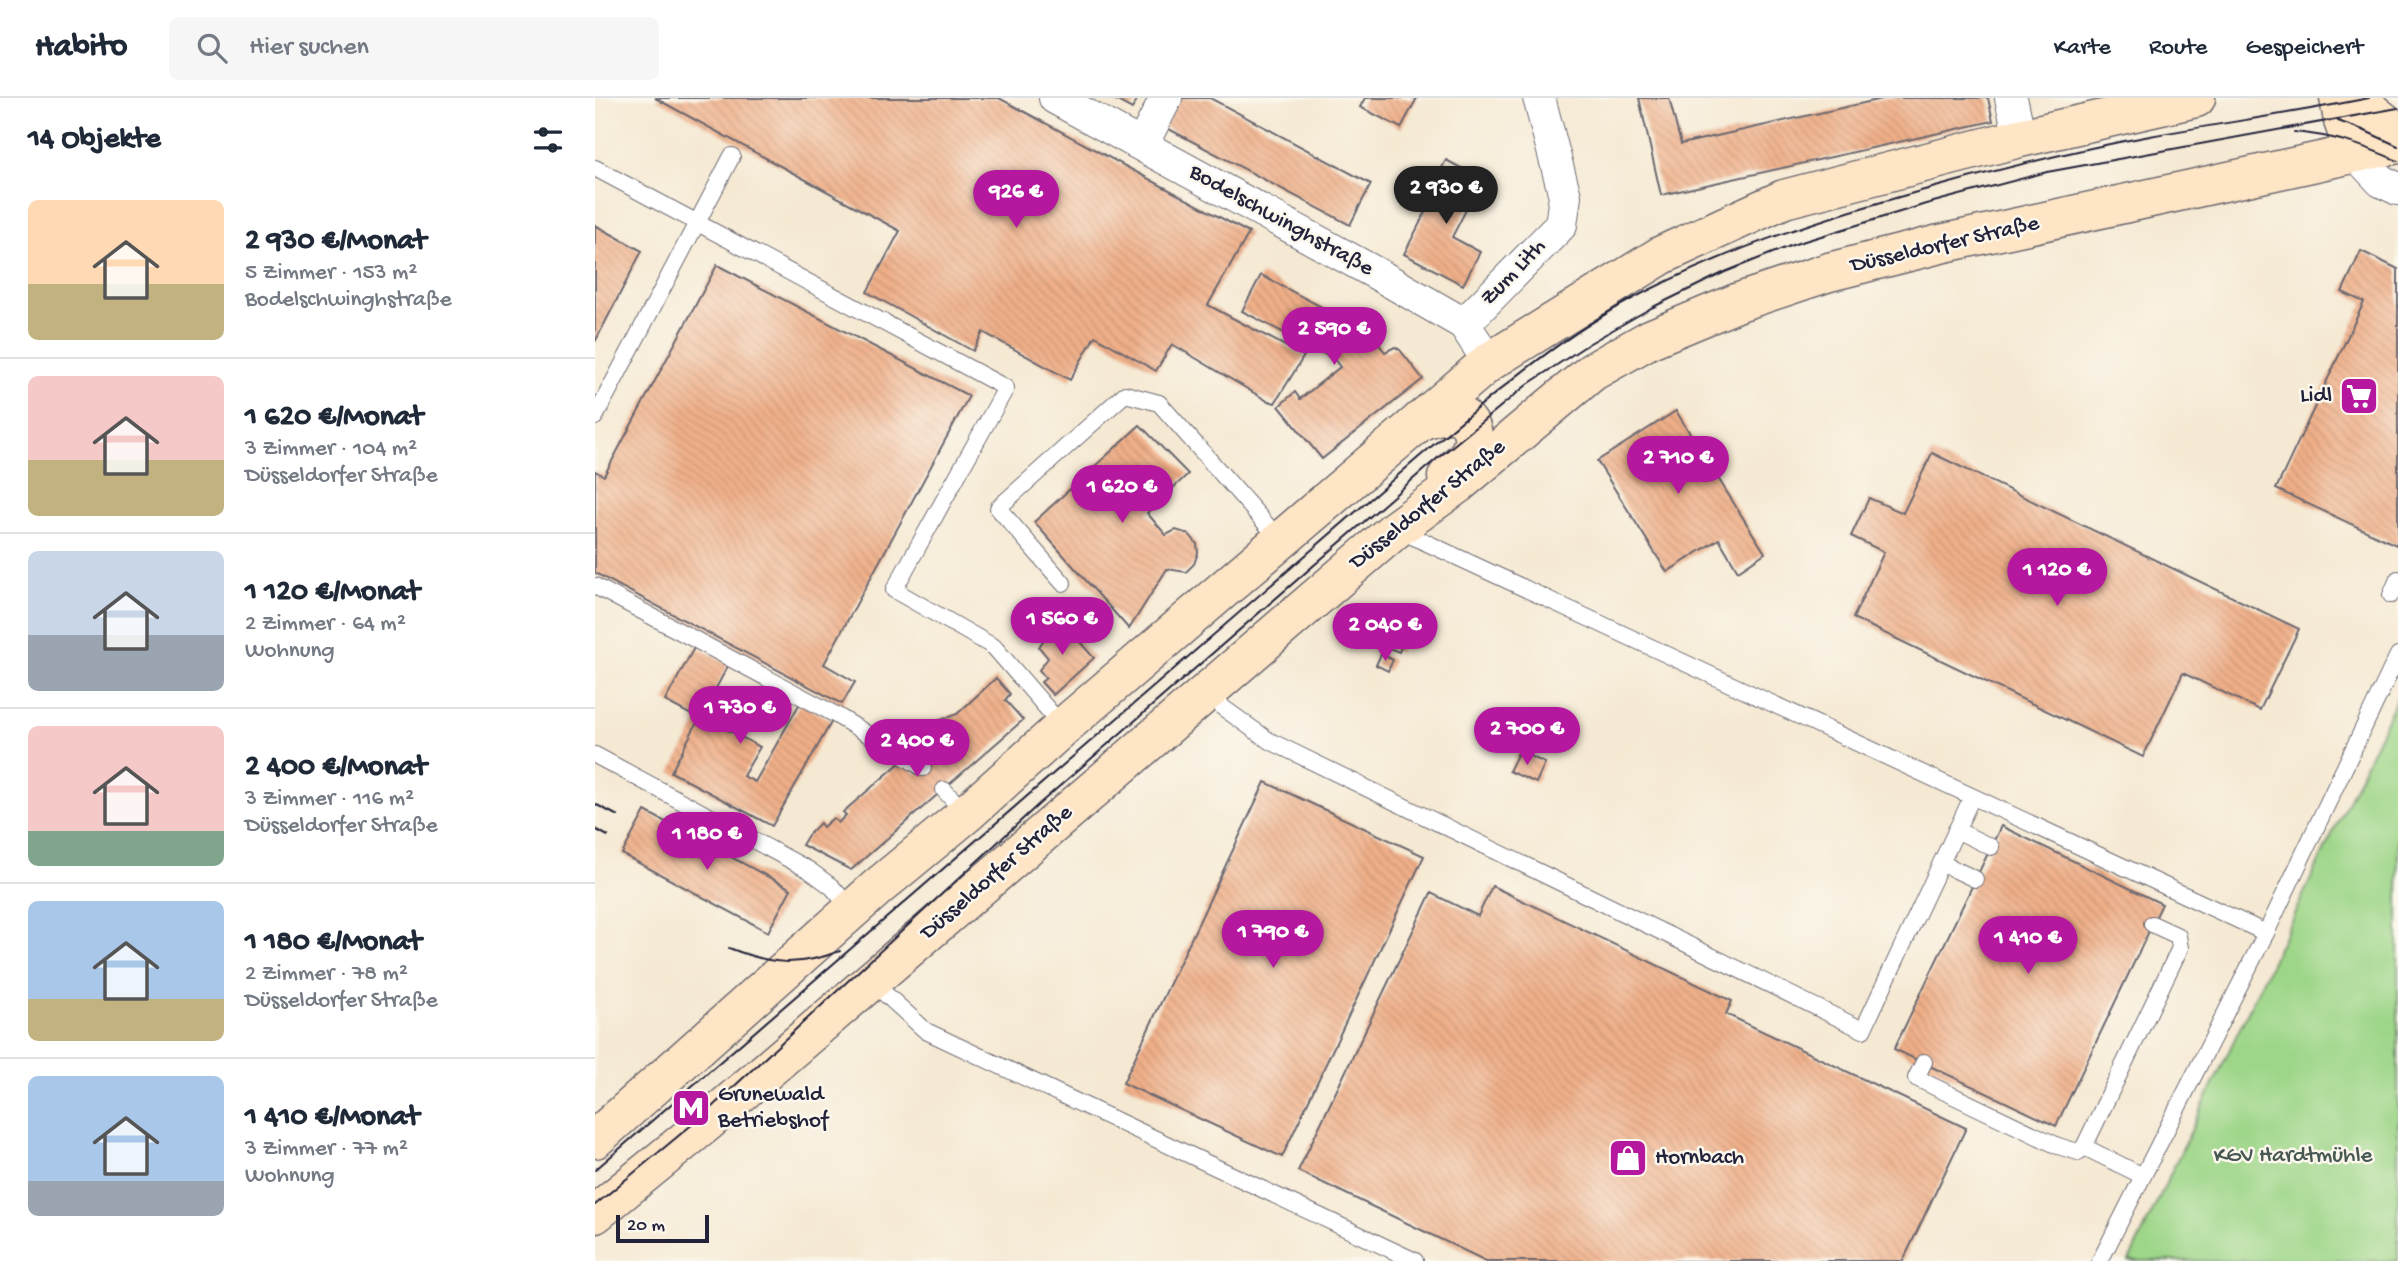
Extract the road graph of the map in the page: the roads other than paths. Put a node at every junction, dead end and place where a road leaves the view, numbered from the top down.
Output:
1 (1055, 98) edge
2 (1166, 98) edge
3 (1539, 98) edge
4 (2011, 98) edge
5 (2196, 98) edge
6 (2339, 98) edge
7 (2359, 98) edge
8 (2398, 133) edge
9 (2020, 138) junction
10 (2398, 144) edge
11 (1142, 145) junction
12 (2354, 152) junction
13 (732, 156) dead end
14 (595, 168) edge
15 (2398, 189) edge
16 (697, 223) junction
17 (1464, 324) junction
18 (1489, 362) junction
19 (595, 416) edge
20 (1421, 420) junction
21 (1431, 502) junction
22 (1397, 529) junction
23 (1281, 541) junction
24 (2398, 579) edge
25 (1063, 583) dead end
26 (595, 586) edge
27 (2391, 595) dead end
28 (2398, 655) edge
29 (1212, 687) junction
30 (1063, 727) junction
31 (595, 755) edge
32 (923, 768) dead end
33 (1972, 797) junction
34 (1956, 830) junction
35 (1991, 847) dead end
36 (1941, 863) junction
37 (1975, 879) dead end
38 (852, 910) junction
39 (2152, 924) dead end
40 (2266, 933) junction
41 (871, 981) junction
42 (1924, 1062) dead end
43 (1957, 1078) dead end
44 (1949, 1094) junction
45 (1998, 1098) dead end
46 (1991, 1114) junction
47 (2031, 1114) dead end
48 (2024, 1130) junction
49 (595, 1139) edge
50 (2084, 1147) junction
51 (2143, 1176) junction
52 (595, 1214) edge
53 (1415, 1261) edge
54 (2100, 1261) edge

1 - 11 street, Bodelschwinghstraße
2 - 11 street
3 - 17 street, Zum Lith
4 - 9 street
5 - 9 main road
6 - 12 main road
7 - 8 main road
9 - 18 main road
10 - 12 main road, Düsseldorfer Straße
11 - 17 street, Bodelschwinghstraße
12 - 15 street
12 - 21 main road, Düsseldorfer Straße
13 - 16 lane
14 - 16 lane
16 - 19 lane
16 - 30 lane
17 - 18 street, Bodelschwinghstraße
18 - 20 main road
20 - 21 main road
20 - 23 main road
21 - 22 main road, Düsseldorfer Straße
22 - 29 main road, Düsseldorfer Straße
22 - 33 lane
23 - 25 lane
23 - 30 main road
24 - 27 lane
26 - 32 lane
28 - 40 lane
29 - 36 lane
29 - 41 main road, Düsseldorfer Straße
30 - 38 main road
31 - 38 lane
33 - 34 lane
33 - 40 lane
34 - 35 lane
34 - 36 lane
36 - 37 lane
38 - 49 main road
39 - 50 lane
40 - 51 lane
41 - 52 main road, Düsseldorfer Straße
41 - 53 lane
42 - 44 lane
43 - 44 lane
44 - 46 lane
45 - 46 lane
46 - 48 lane
47 - 48 lane
48 - 50 lane
50 - 51 lane
51 - 54 lane

